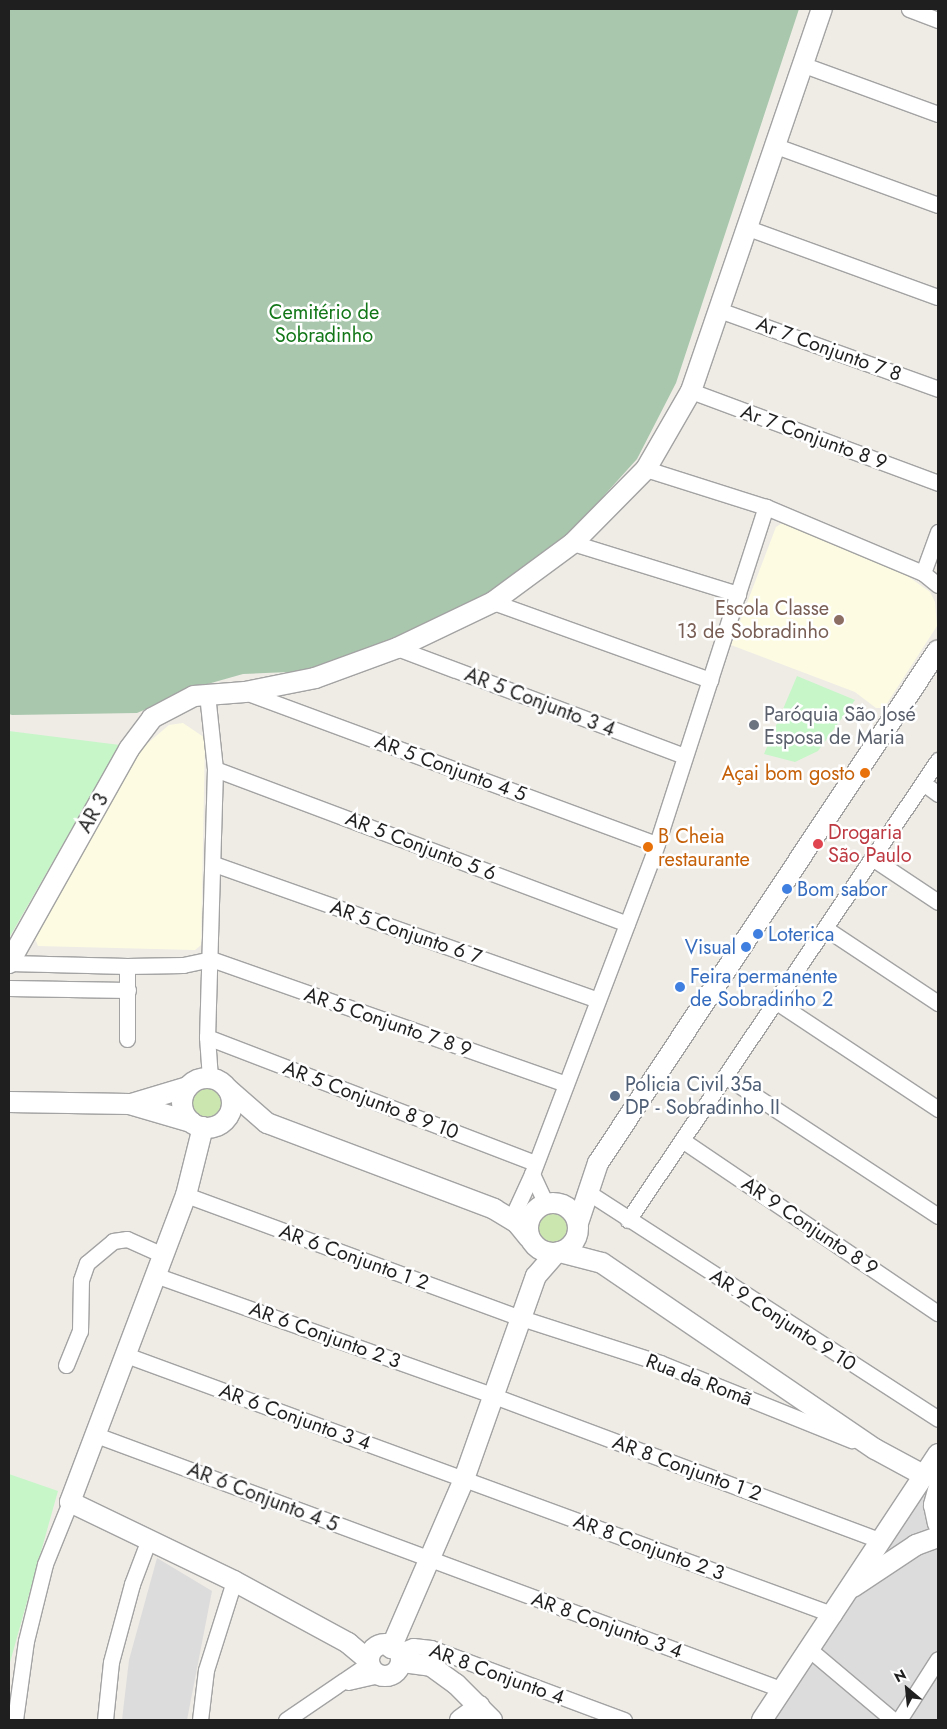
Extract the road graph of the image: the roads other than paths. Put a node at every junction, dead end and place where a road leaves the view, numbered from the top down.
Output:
1 (822, 9) edge
2 (909, 9) edge
3 (938, 20) edge
4 (804, 65) junction
5 (938, 114) edge
6 (776, 146) junction
7 (938, 205) edge
8 (748, 228) junction
9 (938, 297) edge
10 (719, 310) junction
11 (938, 389) edge
12 (691, 391) junction
13 (646, 469) junction
14 (938, 483) edge
15 (766, 507) junction
16 (938, 532) edge
17 (573, 543) junction
18 (923, 574) junction
19 (938, 585) edge
20 (738, 594) junction
21 (493, 602) junction
22 (397, 648) junction
23 (938, 650) edge
24 (710, 680) junction
25 (245, 692) junction
26 (207, 694) junction
27 (684, 756) junction
28 (938, 760) edge
29 (215, 769) junction
30 (923, 783) junction
31 (938, 794) edge
32 (657, 844) junction
33 (872, 858) junction
34 (214, 864) junction
35 (938, 902) edge
36 (627, 924) junction
37 (825, 928) junction
38 (211, 959) junction
39 (9, 963) edge
40 (127, 966) junction
41 (9, 988) edge
42 (128, 990) junction
43 (598, 1000) junction
44 (775, 1001) junction
45 (938, 1003) edge
46 (207, 1037) junction
47 (127, 1039) dead end
48 (725, 1076) junction
49 (210, 1078) junction
50 (566, 1084) junction
51 (188, 1087) junction
52 (228, 1089) junction
53 (9, 1102) edge
54 (129, 1104) junction
55 (938, 1109) edge
56 (267, 1123) junction
57 (203, 1125) junction
58 (682, 1140) junction
59 (598, 1163) junction
60 (534, 1168) junction
61 (586, 1191) junction
62 (186, 1195) junction
63 (544, 1205) junction
64 (494, 1209) junction
65 (515, 1211) junction
66 (938, 1216) edge
67 (628, 1220) junction
68 (578, 1225) junction
69 (530, 1240) junction
70 (558, 1253) junction
71 (163, 1255) junction
72 (602, 1264) junction
73 (537, 1273) junction
74 (155, 1275) junction
75 (938, 1313) edge
76 (521, 1318) junction
77 (126, 1355) junction
78 (66, 1365) dead end
79 (494, 1396) junction
80 (938, 1419) edge
81 (96, 1435) junction
82 (875, 1449) junction
83 (938, 1454) edge
84 (931, 1476) edge
85 (464, 1479) junction
86 (70, 1502) junction
87 (937, 1506) edge
88 (938, 1537) edge
89 (149, 1539) junction
90 (879, 1540) junction
91 (916, 1545) junction
92 (430, 1560) junction
93 (234, 1582) junction
94 (852, 1589) junction
95 (834, 1615) junction
96 (810, 1650) junction
97 (384, 1658) junction
98 (938, 1659) edge
99 (783, 1690) junction
100 (486, 1713) edge
101 (15, 1720) edge
102 (105, 1720) edge
103 (200, 1720) edge
104 (286, 1720) edge
105 (460, 1720) edge
106 (624, 1720) edge
107 (762, 1720) edge
108 (894, 1720) edge
109 (899, 1720) edge

1 - 4 street, AR 3
2 - 3 street
4 - 5 street
4 - 6 street, AR 3
6 - 7 street
6 - 8 street, AR 3
8 - 9 street
8 - 10 street, AR 3
10 - 11 street, Ar 7 Conjunto 7 8
10 - 12 street, AR 3
12 - 13 street, AR 3
12 - 14 street, Ar 7 Conjunto 8 9
13 - 15 street
13 - 17 street, AR 3
15 - 18 street
15 - 20 street
16 - 18 street
17 - 20 street
17 - 21 street, AR 3
18 - 19 street
20 - 24 street
21 - 22 street, AR 3
21 - 24 street
22 - 25 street, AR 3
22 - 27 street, AR 5 Conjunto 3 4
23 - 59 street
24 - 27 street
25 - 26 street, AR 3
25 - 32 street, AR 5 Conjunto 4 5
26 - 29 street
26 - 39 street, AR 3
27 - 32 street
28 - 30 street
29 - 34 street
29 - 36 street, AR 5 Conjunto 5 6
30 - 31 street
30 - 33 street
32 - 36 street
33 - 35 street
33 - 37 street
34 - 38 street
34 - 43 street, AR 5 Conjunto 6 7
36 - 43 street
37 - 44 street
37 - 45 street
38 - 40 street
38 - 46 street
38 - 50 street, AR 5 Conjunto 7 8 9
39 - 40 street
40 - 42 street
41 - 42 street
42 - 47 street
43 - 50 street
44 - 48 street
44 - 55 street
46 - 49 street
46 - 60 street, AR 5 Conjunto 8 9 10
48 - 58 street
48 - 66 street
49 - 51 street
49 - 52 street
50 - 60 street
51 - 54 street
51 - 57 street
52 - 56 street
52 - 57 street
53 - 54 street
54 - 57 street
56 - 57 street
56 - 64 street
57 - 62 street
58 - 67 street
58 - 75 street, AR 9 Conjunto 8 9
59 - 61 street
59 - 63 street
60 - 63 street
60 - 65 street
61 - 67 street, AR 9 Conjunto 9 10
61 - 68 street
62 - 71 street
62 - 76 street, AR 6 Conjunto 1 2
63 - 65 street
63 - 68 street
63 - 69 street
64 - 65 street
64 - 69 street
67 - 80 street, AR 9 Conjunto 9 10
68 - 70 street
68 - 72 street
69 - 70 street
69 - 73 street
70 - 72 street
70 - 73 street
71 - 74 street
71 - 78 street
72 - 82 street
73 - 76 street
74 - 77 street
74 - 79 street, AR 6 Conjunto 2 3
76 - 79 street
76 - 82 street, Rua da Romã
77 - 81 street
77 - 85 street, AR 6 Conjunto 3 4
79 - 85 street
79 - 90 street, AR 8 Conjunto 1 2
81 - 86 street
81 - 92 street, AR 6 Conjunto 4 5
82 - 84 street
83 - 84 street
84 - 87 street
84 - 90 street
85 - 92 street
85 - 95 street, AR 8 Conjunto 2 3
86 - 89 street
86 - 101 street
88 - 91 street
89 - 93 street
89 - 102 street
90 - 91 street
90 - 94 street
91 - 94 street
92 - 97 street
92 - 99 street, AR 8 Conjunto 3 4
93 - 97 street
93 - 103 street
94 - 95 street
95 - 96 street
96 - 99 street
96 - 108 street
97 - 100 street
97 - 104 street, AR 8 Conjunto 4
97 - 106 street, AR 8 Conjunto 4
98 - 109 street
99 - 107 street
100 - 105 street

